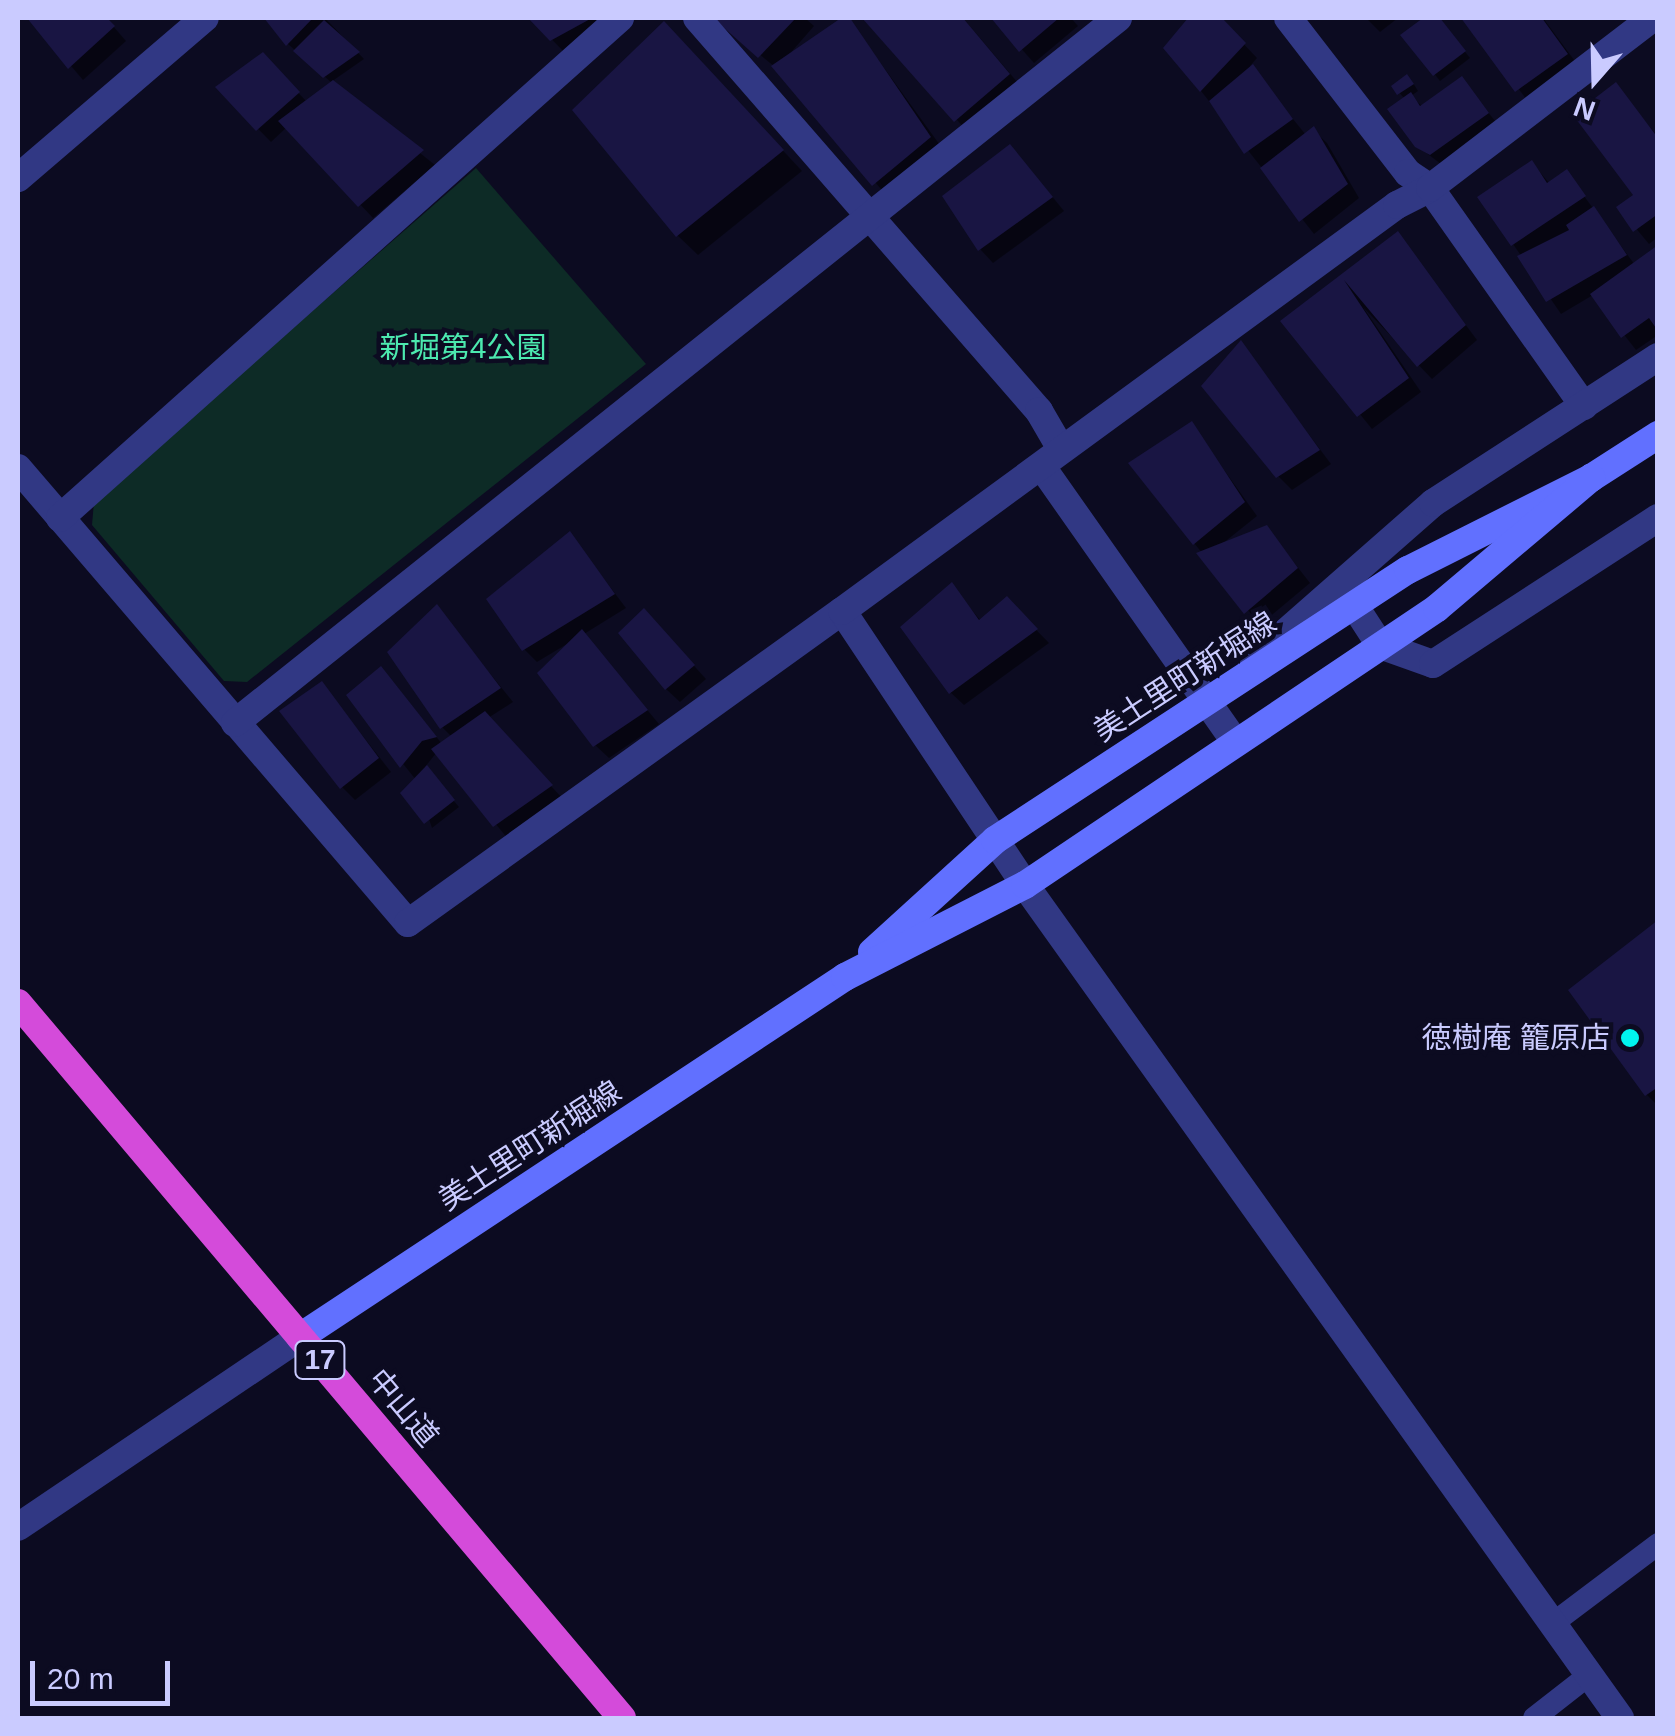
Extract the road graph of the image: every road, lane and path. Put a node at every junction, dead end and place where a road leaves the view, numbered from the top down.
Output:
1 (205, 18) edge
2 (620, 18) edge
3 (698, 18) edge
4 (1118, 18) edge
5 (1288, 18) edge
6 (1652, 18) edge
7 (18, 178) edge
8 (1430, 188) junction
9 (870, 214) junction
10 (1658, 358) edge
11 (1584, 406) junction
12 (1658, 435) edge
13 (1052, 458) junction
14 (18, 468) edge
15 (1591, 478) junction
16 (60, 518) junction
17 (1655, 525) edge
18 (1354, 606) junction
19 (842, 612) junction
20 (1380, 646) junction
21 (1206, 702) junction
22 (235, 723) junction
23 (1236, 744) junction
24 (995, 840) junction
25 (1026, 885) junction
26 (845, 977) junction
27 (18, 1003) edge
28 (300, 1337) junction
29 (18, 1527) edge
30 (1658, 1544) edge
31 (1552, 1624) junction
32 (1589, 1675) junction
33 (622, 1718) edge
34 (1534, 1718) edge
35 (1620, 1718) edge

1 - 7 street
2 - 16 street
3 - 9 street
4 - 9 street
5 - 8 street
6 - 8 street
8 - 11 street
8 - 13 street
9 - 13 street
9 - 22 street
10 - 11 street
11 - 21 street
12 - 15 main road, 美土里町新堀線
13 - 19 street
13 - 21 street
14 - 16 street
15 - 18 main road, 美土里町新堀線
15 - 20 main road, 美土里町新堀線
16 - 22 street
17 - 20 street
18 - 20 street
18 - 21 main road, 美土里町新堀線
19 - 22 street
19 - 24 street
20 - 23 main road, 美土里町新堀線
21 - 23 street
21 - 24 main road, 美土里町新堀線
23 - 25 main road, 美土里町新堀線
24 - 25 street
24 - 26 main road, 美土里町新堀線
25 - 26 main road, 美土里町新堀線
25 - 31 street
26 - 28 main road, 美土里町新堀線
27 - 28 highway, 中山道 / 17
28 - 29 street
28 - 33 highway, 中山道 / 17
30 - 31 lane
31 - 32 street
32 - 34 lane
32 - 35 street

